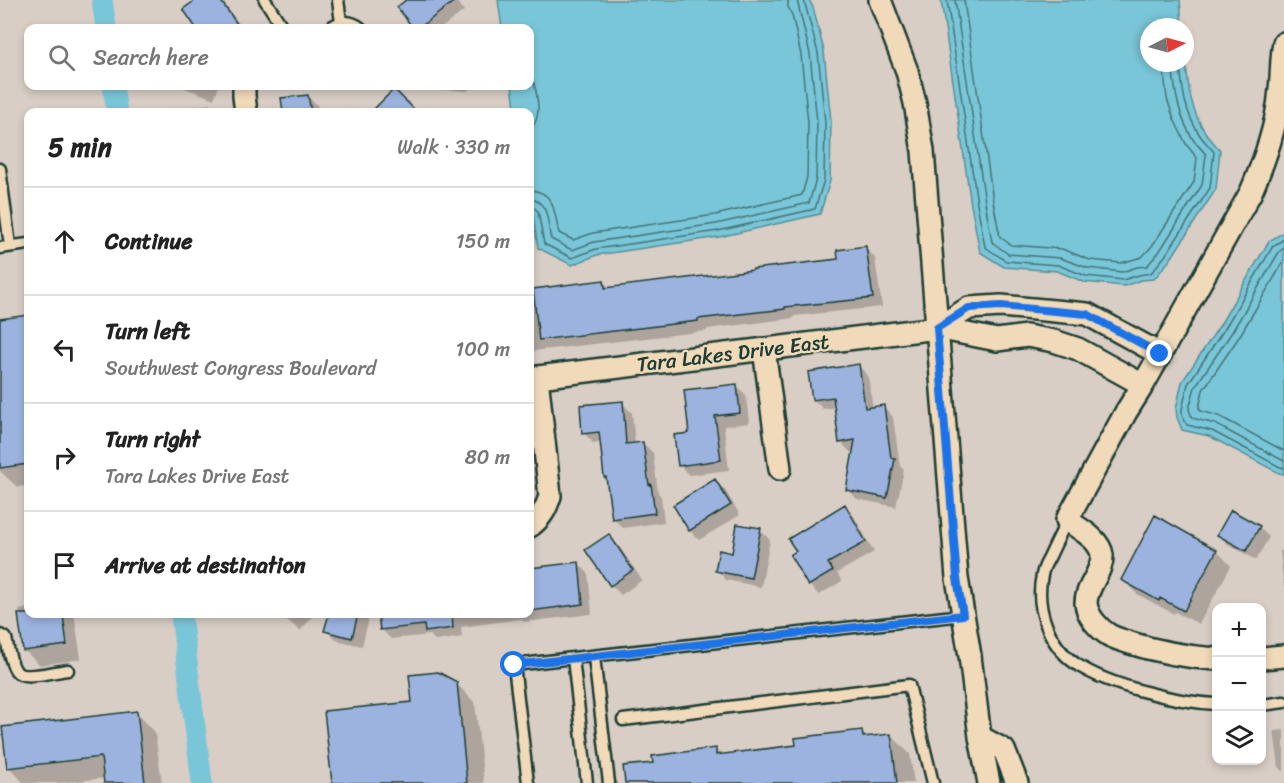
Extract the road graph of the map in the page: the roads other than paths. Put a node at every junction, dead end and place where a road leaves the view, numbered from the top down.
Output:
1 (265, 0) edge
2 (338, 0) edge
3 (880, 0) edge
4 (341, 22) junction
5 (280, 24) edge
6 (336, 24) edge
7 (354, 24) edge
8 (1284, 42) edge
9 (244, 90) edge
10 (246, 108) edge
11 (0, 169) edge
12 (24, 245) edge
13 (5, 247) edge
14 (937, 328) junction
15 (764, 349) junction
16 (1160, 354) junction
17 (534, 377) edge
18 (534, 384) edge
19 (1143, 385) junction
20 (780, 469) dead end
21 (1066, 520) junction
22 (534, 523) edge
23 (963, 615) junction
24 (0, 635) edge
25 (1284, 656) edge
26 (594, 657) junction
27 (573, 658) junction
28 (1266, 658) edge
29 (1212, 659) edge
30 (68, 670) dead end
31 (1284, 702) edge
32 (1212, 704) edge
33 (1266, 704) edge
34 (623, 720) dead end
35 (602, 722) junction
36 (581, 724) junction
37 (980, 737) junction
38 (528, 783) edge
39 (587, 783) edge
40 (609, 783) edge
41 (933, 783) edge
42 (989, 783) edge
43 (1017, 783) edge

1 - 5 lane
2 - 4 lane
3 - 14 street
4 - 6 lane
4 - 7 lane
8 - 16 street
9 - 10 street
11 - 13 lane
12 - 13 lane
14 - 15 street, Tara Lakes Drive East
14 - 16 street, Tara Lakes Drive East
14 - 19 street, Tara Lakes Drive East
14 - 23 street
15 - 17 street, Tara Lakes Drive East
15 - 20 street
16 - 19 street
18 - 22 street
19 - 21 street
21 - 29 street
21 - 32 lane
23 - 26 lane
23 - 37 street
24 - 30 lane
25 - 28 street
26 - 27 lane
26 - 35 lane
27 - 36 lane
27 - 38 lane
31 - 33 lane
34 - 41 lane
35 - 36 lane
35 - 40 lane
36 - 39 lane
37 - 42 street
37 - 43 street

